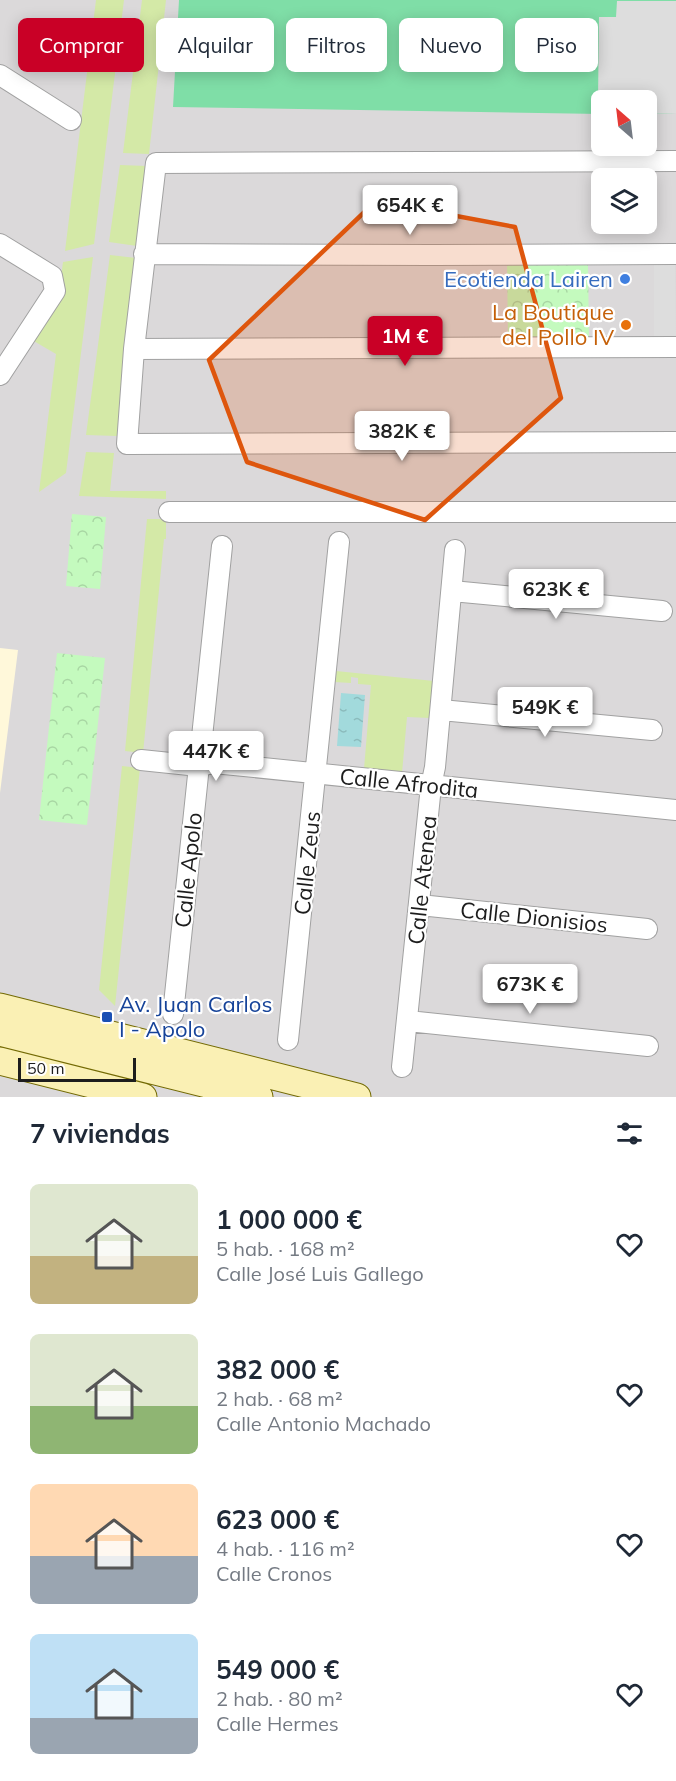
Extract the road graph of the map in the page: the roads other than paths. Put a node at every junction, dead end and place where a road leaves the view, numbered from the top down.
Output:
1 (0, 75) edge
2 (70, 120) dead end
3 (676, 161) edge
4 (0, 244) edge
5 (144, 254) junction
6 (676, 254) edge
7 (676, 347) edge
8 (134, 349) junction
9 (0, 375) edge
10 (676, 442) edge
11 (169, 512) dead end
12 (676, 512) edge
13 (339, 542) dead end
14 (222, 546) dead end
15 (455, 550) dead end
16 (452, 591) junction
17 (662, 612) dead end
18 (441, 710) junction
19 (652, 730) dead end
20 (141, 760) dead end
21 (199, 766) junction
22 (316, 774) junction
23 (431, 786) junction
24 (676, 810) edge
25 (420, 905) junction
26 (647, 929) dead end
27 (0, 1006) edge
28 (173, 1014) dead end
29 (408, 1021) junction
30 (0, 1032) edge
31 (288, 1040) dead end
32 (648, 1046) dead end
33 (0, 1062) edge
34 (402, 1066) dead end
35 (142, 1097) edge
36 (259, 1097) edge
37 (357, 1097) edge

1 - 2 street
3 - 5 street
4 - 9 street
5 - 6 street
5 - 8 street
7 - 8 street
8 - 10 street
11 - 12 street
13 - 22 street, Calle Zeus
14 - 21 street, Calle Apolo
15 - 16 street, Calle Atenea
16 - 17 street
16 - 18 street, Calle Atenea
18 - 19 street
18 - 23 street, Calle Atenea
20 - 21 street, Calle Afrodita
21 - 22 street, Calle Afrodita
21 - 28 street, Calle Apolo
22 - 23 street, Calle Afrodita
22 - 31 street, Calle Zeus
23 - 24 street, Calle Afrodita
23 - 25 street, Calle Atenea
25 - 26 street, Calle Dionisios
25 - 29 street, Calle Atenea
27 - 37 main road
29 - 32 street
29 - 34 street, Calle Atenea
30 - 36 main road
33 - 35 main road

